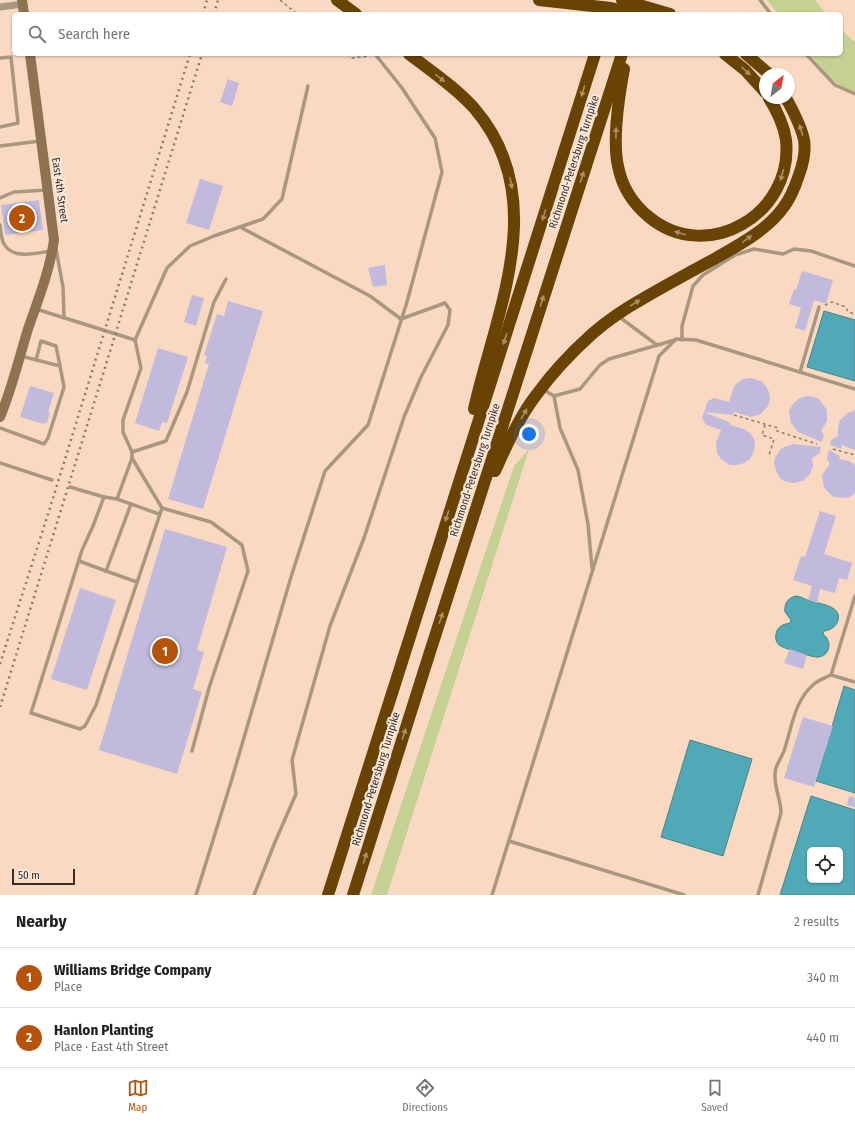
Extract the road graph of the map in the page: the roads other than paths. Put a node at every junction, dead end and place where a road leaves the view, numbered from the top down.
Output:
1 (337, 0) edge
2 (539, 0) edge
3 (612, 0) edge
4 (622, 0) edge
5 (641, 0) edge
6 (760, 0) edge
7 (23, 2) edge
8 (0, 6) edge
9 (24, 12) edge
10 (353, 12) edge
11 (609, 12) edge
12 (628, 12) edge
13 (637, 12) edge
14 (663, 12) edge
15 (769, 12) edge
16 (30, 56) edge
17 (377, 56) edge
18 (412, 56) edge
19 (594, 56) edge
20 (621, 56) edge
21 (627, 56) edge
22 (728, 56) edge
23 (748, 56) edge
24 (808, 56) edge
25 (0, 58) edge
26 (762, 68) edge
27 (759, 85) edge
28 (308, 86) dead end
29 (855, 94) edge
30 (772, 104) edge
31 (789, 104) edge
32 (0, 127) edge
33 (42, 140) junction
34 (0, 146) edge
35 (48, 189) junction
36 (0, 198) edge
37 (0, 225) edge
38 (240, 227) junction
39 (54, 240) junction
40 (53, 251) junction
41 (855, 266) edge
42 (226, 279) dead end
43 (819, 307) road end
44 (35, 309) junction
45 (617, 315) junction
46 (64, 318) junction
47 (401, 319) junction
48 (135, 340) junction
49 (676, 340) junction
50 (682, 340) junction
51 (657, 345) junction
52 (20, 356) junction
53 (36, 360) junction
54 (60, 366) junction
55 (800, 372) junction
56 (541, 388) junction
57 (855, 389) edge
58 (554, 396) junction
59 (0, 417) edge
60 (0, 428) edge
61 (132, 452) junction
62 (132, 458) junction
63 (0, 463) edge
64 (52, 480) dead end
65 (70, 487) dead end
66 (456, 488) junction
67 (104, 497) junction
68 (117, 499) junction
69 (131, 504) junction
70 (162, 508) junction
71 (160, 514) junction
72 (467, 538) junction
73 (79, 561) junction
74 (106, 570) junction
75 (592, 571) junction
76 (138, 582) junction
77 (855, 596) edge
78 (831, 675) junction
79 (855, 682) edge
80 (192, 751) dead end
81 (509, 841) junction
82 (196, 895) edge
83 (254, 895) edge
84 (328, 895) edge
85 (353, 895) edge
86 (492, 895) edge
87 (684, 895) edge
88 (758, 895) edge

1 - 10 highway
2 - 12 highway
3 - 11 highway
4 - 14 highway
5 - 13 highway
6 - 15 lane
7 - 8 street
7 - 9 street
16 - 33 street, East 4th Street
17 - 47 lane
18 -> 66 highway
19 -> 66 highway, Richmond-Petersburg Turnpike
72 -> 20 highway, Richmond-Petersburg Turnpike
30 -> 21 highway
22 -> 27 highway
23 - 26 highway
24 - 29 lane
25 - 32 lane
28 - 38 lane
45 -> 31 highway
33 - 34 lane
33 - 35 street, East 4th Street
35 - 36 lane
35 - 39 street, East 4th Street
37 - 40 lane
38 - 47 lane
38 - 48 lane
39 - 40 street, East 4th Street
39 - 46 lane
40 - 44 street, East 4th Street
41 - 50 lane
42 - 61 lane
43 - 55 lane
44 - 46 lane
44 - 52 street, East 4th Street
45 - 51 lane
45 - 56 highway
46 - 48 lane
47 - 82 lane
47 - 83 lane
48 - 61 lane
49 - 50 lane
49 - 51 lane
49 - 75 lane
50 - 55 lane
51 - 58 lane
52 - 53 lane
52 - 59 street, East 4th Street
53 - 54 lane
53 - 54 lane
54 - 60 lane
55 - 57 lane
56 - 58 lane
72 -> 56 highway
58 - 75 lane
61 - 62 lane
62 - 68 lane
62 - 70 lane
63 - 64 lane
65 - 67 lane
66 -> 84 highway, Richmond-Petersburg Turnpike
67 - 68 lane
67 - 73 lane
68 - 69 lane
69 - 71 lane
69 - 74 lane
70 - 71 lane
70 - 80 lane
71 - 76 lane
85 -> 72 highway, Richmond-Petersburg Turnpike
73 - 74 lane
73 - 76 lane
74 - 76 lane
75 - 81 lane
77 - 78 lane
78 - 79 lane
78 - 88 lane
81 - 86 lane
81 - 87 lane

